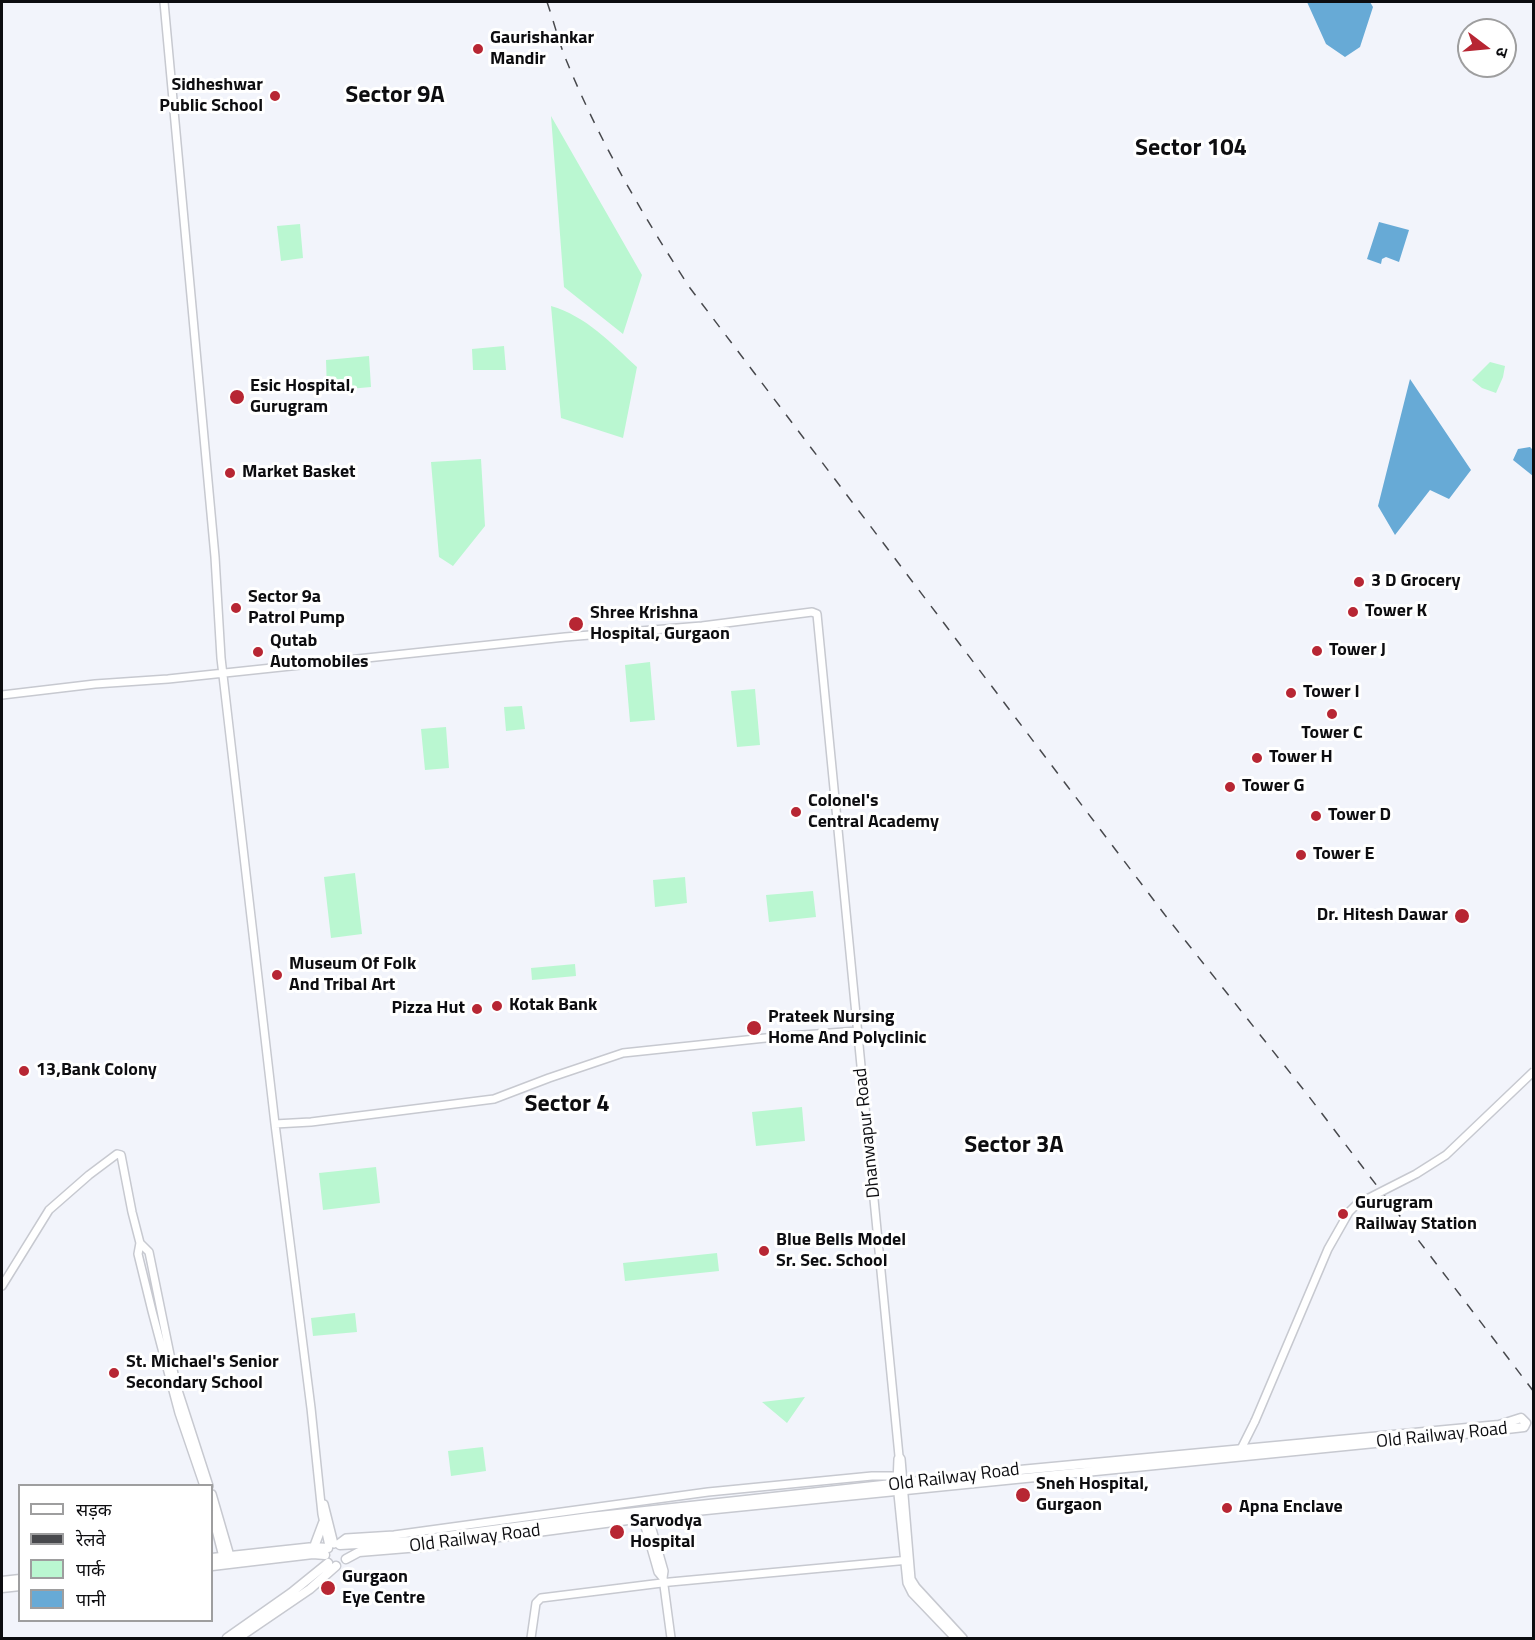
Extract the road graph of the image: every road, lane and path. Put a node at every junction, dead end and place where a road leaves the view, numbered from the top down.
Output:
1 (164, 2) edge
2 (224, 674) junction
3 (2, 695) edge
4 (858, 1030) junction
5 (1533, 1071) edge
6 (275, 1124) junction
7 (140, 1243) junction
8 (2, 1286) edge
9 (1239, 1454) junction
10 (877, 1476) junction
11 (204, 1484) edge
12 (209, 1484) edge
13 (900, 1485) junction
14 (878, 1487) junction
15 (320, 1490) junction
16 (213, 1498) edge
17 (577, 1509) junction
18 (645, 1514) junction
19 (213, 1517) edge
20 (579, 1519) junction
21 (323, 1523) junction
22 (315, 1547) junction
23 (332, 1551) junction
24 (227, 1557) junction
25 (213, 1558) edge
26 (346, 1559) junction
27 (906, 1560) junction
28 (213, 1566) edge
29 (18, 1579) edge
30 (663, 1580) junction
31 (2, 1581) edge
32 (18, 1586) edge
33 (2, 1588) edge
34 (234, 1637) edge
35 (531, 1638) edge
36 (671, 1638) edge
37 (955, 1638) edge
38 (963, 1638) edge

1 - 2 street
2 - 3 street
2 - 4 street, Dhanwapur Road
2 - 6 street
4 - 6 street
4 - 13 street, Dhanwapur Road
5 - 9 street, bridge
6 - 15 street
7 - 8 street
7 - 11 street
7 - 12 street
9 - 9 main road, Old Railway Road
9 - 13 main road, Old Railway Road
10 - 13 street
10 - 14 street
10 - 17 street
13 - 14 main road, Old Railway Road
13 - 18 main road, Old Railway Road
13 - 27 street, Dhanwapur Road
14 - 18 main road, Old Railway Road
15 - 21 street
15 - 23 street
16 - 24 street
17 - 20 street
17 - 23 street
18 - 20 main road, Old Railway Road
18 - 26 main road, Old Railway Road
18 - 30 street
19 - 24 street
20 - 23 main road, Old Railway Road
21 - 22 main road
21 - 23 street
22 - 23 main road, Old Railway Road
22 - 24 main road, Old Railway Road
23 - 26 main road
23 - 26 main road, Old Railway Road
23 - 28 main road, Old Railway Road
23 - 34 main road, Old Railway Road
24 - 25 main road, Old Railway Road
27 - 30 street
27 - 37 street
27 - 38 street
29 - 31 main road
30 - 35 street
30 - 36 street
32 - 33 main road

